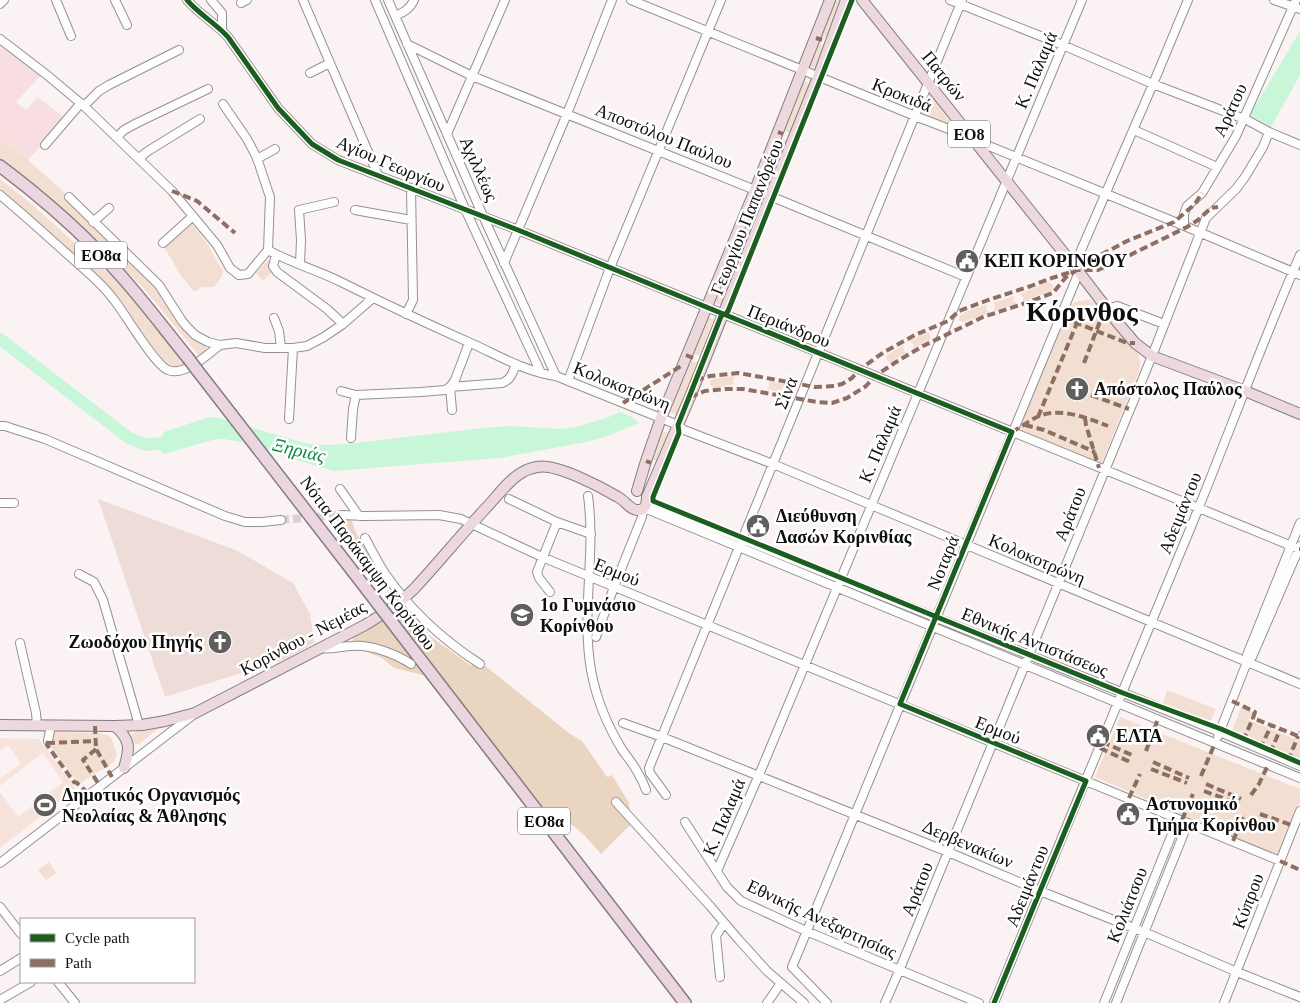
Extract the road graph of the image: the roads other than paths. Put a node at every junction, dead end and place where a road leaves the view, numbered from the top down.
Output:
1 (4, 0) edge
2 (56, 0) edge
3 (124, 0) edge
4 (187, 0) edge
5 (211, 0) edge
6 (303, 0) edge
7 (376, 0) edge
8 (388, 0) edge
9 (414, 0) edge
10 (505, 0) edge
11 (612, 0) edge
12 (631, 0) edge
13 (721, 0) edge
14 (830, 0) edge
15 (846, 0) edge
16 (862, 0) edge
17 (950, 0) edge
18 (1082, 0) edge
19 (1188, 0) edge
20 (1274, 0) edge
21 (116, 2) edge
22 (961, 2) edge
23 (0, 4) edge
24 (1296, 5) edge
25 (395, 16) junction
26 (127, 25) dead end
27 (222, 30) junction
28 (708, 32) junction
29 (71, 36) dead end
30 (0, 39) edge
31 (407, 44) junction
32 (1063, 46) junction
33 (179, 50) dead end
34 (330, 63) junction
35 (802, 70) junction
36 (310, 73) dead end
37 (472, 76) junction
38 (818, 77) junction
39 (929, 84) junction
40 (1153, 84) junction
41 (208, 89) dead end
42 (83, 104) junction
43 (223, 104) dead end
44 (567, 114) junction
45 (915, 116) junction
46 (200, 119) dead end
47 (1245, 119) junction
48 (1134, 130) junction
49 (1269, 132) junction
50 (446, 134) junction
51 (117, 137) junction
52 (972, 138) junction
53 (45, 145) dead end
54 (1300, 145) edge
55 (275, 149) dead end
56 (658, 152) junction
57 (139, 158) junction
58 (1016, 158) junction
59 (258, 159) junction
60 (0, 166) edge
61 (1217, 167) junction
62 (378, 175) junction
63 (1006, 181) junction
64 (411, 188) junction
65 (754, 190) junction
66 (1106, 194) junction
67 (0, 196) edge
68 (770, 196) junction
69 (68, 197) dead end
70 (334, 202) dead end
71 (109, 208) dead end
72 (355, 210) dead end
73 (469, 211) junction
74 (193, 216) junction
75 (483, 216) junction
76 (411, 220) junction
77 (93, 222) junction
78 (1184, 226) junction
79 (518, 230) junction
80 (1201, 234) junction
81 (866, 236) junction
82 (163, 243) dead end
83 (268, 250) junction
84 (276, 255) junction
85 (1300, 255) edge
86 (504, 263) junction
87 (300, 264) junction
88 (610, 268) junction
89 (1077, 269) junction
90 (1296, 274) edge
91 (966, 277) junction
92 (373, 298) junction
93 (706, 307) junction
94 (1108, 309) junction
95 (406, 314) junction
96 (722, 314) junction
97 (274, 318) dead end
98 (343, 324) junction
99 (1164, 324) junction
100 (469, 343) junction
101 (220, 345) junction
102 (281, 348) junction
103 (292, 348) junction
104 (818, 353) junction
105 (1152, 356) junction
106 (516, 364) junction
107 (541, 373) junction
108 (556, 376) junction
109 (568, 381) junction
110 (450, 387) junction
111 (341, 391) dead end
112 (1245, 391) junction
113 (918, 394) junction
114 (356, 395) junction
115 (452, 410) dead end
116 (1300, 414) edge
117 (661, 418) junction
118 (288, 419) dead end
119 (678, 425) junction
120 (0, 426) edge
121 (1012, 432) junction
122 (351, 438) dead end
123 (773, 464) junction
124 (1104, 470) junction
125 (340, 489) dead end
126 (606, 491) junction
127 (634, 492) junction
128 (588, 496) dead end
129 (509, 499) dead end
130 (0, 503) edge
131 (14, 503) dead end
132 (645, 504) junction
133 (629, 505) junction
134 (871, 505) junction
135 (1198, 508) junction
136 (341, 515) tunnel mouth
137 (359, 516) junction
138 (280, 520) tunnel mouth
139 (557, 522) junction
140 (1300, 523) edge
141 (471, 524) junction
142 (591, 534) junction
143 (365, 538) dead end
144 (741, 543) junction
145 (966, 544) junction
146 (1290, 546) junction
147 (1299, 547) edge
148 (542, 557) junction
149 (79, 574) dead end
150 (589, 576) junction
151 (840, 579) junction
152 (1058, 583) junction
153 (614, 587) junction
154 (836, 587) junction
155 (550, 592) dead end
156 (403, 597) junction
157 (936, 617) junction
158 (1152, 622) junction
159 (708, 625) junction
160 (932, 626) junction
161 (596, 637) dead end
162 (20, 644) dead end
163 (321, 648) junction
164 (1029, 655) junction
165 (1247, 662) junction
166 (411, 664) dead end
167 (480, 664) dead end
168 (1025, 664) junction
169 (805, 665) junction
170 (1300, 684) edge
171 (1123, 693) junction
172 (1118, 703) junction
173 (900, 704) junction
174 (195, 713) junction
175 (623, 722) dead end
176 (0, 725) edge
177 (37, 725) junction
178 (51, 725) junction
179 (139, 725) junction
180 (115, 726) junction
181 (1220, 732) junction
182 (662, 736) junction
183 (48, 741) dead end
184 (993, 742) junction
185 (1215, 743) junction
186 (1300, 766) edge
187 (124, 768) junction
188 (758, 775) junction
189 (1300, 778) edge
190 (1086, 781) junction
191 (646, 790) dead end
192 (666, 795) dead end
193 (616, 802) dead end
194 (1300, 811) edge
195 (854, 814) junction
196 (1178, 819) junction
197 (685, 822) dead end
198 (1188, 823) junction
199 (948, 852) junction
200 (1280, 861) junction
201 (0, 863) edge
202 (717, 871) junction
203 (1040, 891) junction
204 (0, 907) edge
205 (724, 923) junction
206 (1134, 928) junction
207 (806, 931) junction
208 (1144, 932) junction
209 (20, 933) edge
210 (20, 959) edge
211 (0, 970) edge
212 (899, 971) junction
213 (1237, 972) junction
214 (720, 977) dead end
215 (30, 983) edge
216 (59, 983) edge
217 (781, 983) junction
218 (1300, 997) edge
219 (6, 999) edge
220 (75, 1003) edge
221 (685, 1003) edge
222 (767, 1003) edge
223 (804, 1003) edge
224 (827, 1003) edge
225 (885, 1003) edge
226 (979, 1003) edge
227 (994, 1003) edge
228 (1104, 1003) edge
229 (1116, 1003) edge
230 (1224, 1003) edge

1 - 23 street
2 - 29 street
3 - 21 street
4 - 27 street, Αγίου Γεωργίου
5 - 27 street
6 - 34 street
7 - 73 street, Αχιλλέως
8 - 25 street, Αχιλλέως
9 - 25 street
10 - 37 street
11 - 44 street
12 - 28 street, Κροκιδά
13 - 28 street
14 - 35 main road, Γεωργίου Παπανδρέου
15 - 38 main road, Γεωργίου Παπανδρέου
16 - 39 main road, Πατρών / ΕΟ8
17 - 22 street
18 - 32 street, Κ. Παλαμά
19 - 40 street, Νοταρά
20 - 24 street
21 - 26 street
22 - 32 street
22 - 39 street, Σίνα
24 - 47 street, Αράτου
25 - 31 street, Αχιλλέως
27 - 62 street, Αγίου Γεωργίου
28 - 35 street, Κροκιδά
28 - 56 street
30 - 42 street
31 - 37 street, Αποστόλου Παύλου
31 - 50 street, Αχιλλέως
32 - 40 street
32 - 58 street, Κ. Παλαμά
33 - 42 street
34 - 36 street
34 - 62 street
35 - 38 street, Κροκιδά
35 - 65 main road, Γεωργίου Παπανδρέου
37 - 44 street, Αποστόλου Παύλου
37 - 50 street
38 - 45 street, Κροκιδά
38 - 68 main road, Γεωργίου Παπανδρέου
39 - 45 street, Σίνα
39 - 52 main road, Πατρών / ΕΟ8
40 - 47 street
40 - 48 street, Νοταρά
41 - 51 street
42 - 51 street
42 - 53 street
43 - 59 street
44 - 56 street, Αποστόλου Παύλου
44 - 79 street
45 - 52 street, Κροκιδά
45 - 81 street, Σίνα
46 - 57 street
47 - 49 street
47 - 61 street, Αράτου
48 - 61 street
48 - 66 street, Νοταρά
49 - 54 street
49 - 80 street, Αράτου
50 - 75 street, Αχιλλέως
51 - 57 street
52 - 58 street, Κροκιδά
52 - 63 main road, Πατρών / ΕΟ8
55 - 59 street
56 - 65 street, Αποστόλου Παύλου
56 - 88 street
57 - 74 street
58 - 63 street, Κ. Παλαμά
58 - 66 street, Κροκιδά
59 - 83 street
60 - 221 highway, Νότια Παράκαμψη Κορίνθου / ΕΟ8α, bridge
61 - 78 street, Αράτου
62 - 64 street, Αγίου Γεωργίου
63 - 89 main road, Πατρών / ΕΟ8
63 - 91 street, Κ. Παλαμά
64 - 73 street, Αγίου Γεωργίου
64 - 76 street
65 - 68 street, Αποστόλου Παύλου
65 - 93 main road, Γεωργίου Παπανδρέου
66 - 78 street, Κροκιδά
66 - 89 street, Νοταρά
67 - 101 street
68 - 81 street, Αποστόλου Παύλου
68 - 96 main road, Γεωργίου Παπανδρέου
69 - 77 street
70 - 87 street
71 - 77 street
72 - 76 street
73 - 75 street, Περιάνδρου
73 - 107 street, Αχιλλέως
74 - 82 street
74 - 83 street
75 - 79 street, Περιάνδρου
75 - 86 street, Αχιλλέως
76 - 95 street
77 - 101 street
78 - 80 street, Κροκιδά
79 - 86 street
79 - 88 street, Περιάνδρου
80 - 90 street, Κροκιδά
80 - 99 street, Αράτου
81 - 91 street, Αποστόλου Παύλου
81 - 104 street, Σίνα
83 - 84 street, Κολοκοτρώνη
84 - 87 street, Κολοκοτρώνη
84 - 98 street
85 - 90 street, Αδειμάντου
86 - 108 street, Αχιλλέως
87 - 92 street, Κολοκοτρώνη
88 - 93 street, Περιάνδρου
88 - 109 street
89 - 94 main road, ΕΟ8
89 - 121 street, Νοταρά
90 - 112 street, Αδειμάντου
91 - 113 street, Κ. Παλαμά
92 - 95 street, Κολοκοτρώνη
92 - 98 street
93 - 96 street, Περιάνδρου
93 - 117 main road, Γεωργίου Παπανδρέου
94 - 99 street
94 - 105 main road, ΕΟ8
95 - 100 street, Κολοκοτρώνη
96 - 104 street, Περιάνδρου
96 - 119 main road, Γεωργίου Παπανδρέου
97 - 102 street
98 - 103 street
99 - 105 street, Αράτου
100 - 106 street, Κολοκοτρώνη
100 - 110 street
101 - 102 street
102 - 103 street
103 - 118 street
104 - 113 street, Περιάνδρου
104 - 123 street, Σίνα
105 - 112 main road, ΕΟ8
105 - 124 street, Αράτου
106 - 107 street, Κολοκοτρώνη
106 - 110 street
107 - 108 street, Κολοκοτρώνη
108 - 109 street, Κολοκοτρώνη
109 - 117 street, Κολοκοτρώνη
110 - 114 street
110 - 115 street
111 - 114 street
112 - 116 main road, ΕΟ8
112 - 135 street, Αδειμάντου
113 - 121 street, Περιάνδρου
113 - 134 street, Κ. Παλαμά
114 - 122 street
117 - 119 street, Κολοκοτρώνη
117 - 127 main road, Γεωργίου Παπανδρέου
119 - 123 street, Κολοκοτρώνη
119 - 132 main road, Γεωργίου Παπανδρέου
120 - 138 street
121 - 124 street, Περιάνδρου
121 - 145 street, Νοταρά
123 - 134 street, Κολοκοτρώνη
123 - 144 street, Σίνα
124 - 135 street, Περιάνδρου
124 - 152 street, Αράτου
125 - 137 street
126 - 127 main road, Κορίνθου - Νεμέας
126 - 133 main road, Κορίνθου - Νεμέας
126 - 141 main road, Κορίνθου - Νεμέας
127 - 132 main road
127 - 133 main road
128 - 142 street
129 - 139 street
130 - 131 street
132 - 133 main road
132 - 144 street, Εθνικής Αντιστάσεως
132 - 153 street, Γεωργίου Παπανδρέου
134 - 145 street, Κολοκοτρώνη
134 - 151 street, Κ. Παλαμά
135 - 146 street, Περιάνδρου
135 - 158 street, Αδειμάντου
136 - 137 street, Ερμού
137 - 141 street, Ερμού
139 - 142 street
139 - 148 street
140 - 146 street
141 - 148 street, Ερμού
141 - 156 main road, Κορίνθου - Νεμέας
142 - 150 street
143 - 156 street
144 - 151 street, Εθνικής Αντιστάσεως
144 - 154 street, Εθνικής Αντιστάσεως
144 - 159 street, Σίνα
145 - 152 street, Κολοκοτρώνη
145 - 157 street, Νοταρά
146 - 147 street, Περιάνδρου
146 - 165 street
147 - 165 street
148 - 150 street, Ερμού
148 - 155 street
149 - 179 street
150 - 153 street, Ερμού
150 - 191 street
151 - 154 street, Κ. Παλαμά
151 - 157 street, Εθνικής Αντιστάσεως
152 - 158 street, Κολοκοτρώνη
152 - 164 street, Αράτου
153 - 159 street, Ερμού
153 - 161 street, Γεωργίου Παπανδρέου
154 - 160 street, Εθνικής Αντιστάσεως
154 - 169 street, Κ. Παλαμά
156 - 163 main road, Κορίνθου - Νεμέας
156 - 167 street
157 - 160 street, Νοταρά
157 - 164 street, Εθνικής Αντιστάσεως
158 - 165 street, Κολοκοτρώνη
158 - 171 street, Αδειμάντου
159 - 169 street, Ερμού
159 - 182 street, Σίνα
160 - 168 street, Εθνικής Αντιστάσεως
160 - 173 street, Νοταρά
162 - 177 street
163 - 166 street
163 - 174 main road, Κορίνθου - Νεμέας
164 - 168 street, Αράτου
164 - 171 street, Εθνικής Αντιστάσεως
165 - 170 street, Κολοκοτρώνη
165 - 181 street
168 - 172 street, Εθνικής Αντιστάσεως
168 - 184 street, Αράτου
169 - 173 street, Ερμού
169 - 188 street, Κ. Παλαμά
171 - 172 street, Αδειμάντου
171 - 181 street, Εθνικής Αντιστάσεως
172 - 185 street, Εθνικής Αντιστάσεως
172 - 190 street, Αδειμάντου
173 - 184 street, Ερμού
173 - 195 street, Νοταρά
174 - 179 main road, Κορίνθου - Νεμέας
174 - 187 street
175 - 182 street, Δερβενακίων
176 - 177 main road, Κορίνθου - Νεμέας
177 - 178 main road, Κορίνθου - Νεμέας
178 - 180 main road, Κορίνθου - Νεμέας
178 - 183 street
179 - 180 main road, Κορίνθου - Νεμέας
180 - 187 main road
181 - 185 street
181 - 186 street, Εθνικής Αντιστάσεως
182 - 188 street, Δερβενακίων
182 - 192 street, Σίνα
184 - 190 street, Ερμού
184 - 199 street, Αράτου
185 - 189 street, Εθνικής Αντιστάσεως
187 - 201 street
188 - 195 street, Δερβενακίων
188 - 202 street, Κ. Παλαμά
190 - 196 street, Ερμού
190 - 203 street, Αδειμάντου
193 - 205 street
194 - 200 street, Κύπρου
195 - 199 street, Δερβενακίων
195 - 207 street, Νοταρά
196 - 198 street, Ερμού
196 - 206 street, Κολιάτσου
197 - 202 street, Εθνικής Ανεξαρτησίας
198 - 200 street, Ερμού
198 - 208 street, Κολιάτσου
199 - 203 street, Δερβενακίων
199 - 212 street, Αράτου
200 - 213 street, Κύπρου
202 - 207 street, Εθνικής Ανεξαρτησίας
203 - 206 street, Δερβενακίων
203 - 227 street, Αδειμάντου
204 - 209 street
205 - 214 street
205 - 217 street
206 - 208 street, Δερβενακίων
206 - 228 street, Κολιάτσου
207 - 212 street, Εθνικής Ανεξαρτησίας
207 - 224 street, Νοταρά
208 - 213 street, Δερβενακίων
208 - 229 street, Κολιάτσου
210 - 211 street
212 - 225 street, Αράτου
212 - 226 street, Εθνικής Ανεξαρτησίας
213 - 218 street, Δερβενακίων
213 - 230 street, Κύπρου
215 - 219 street
216 - 220 street
217 - 222 street
217 - 223 street

